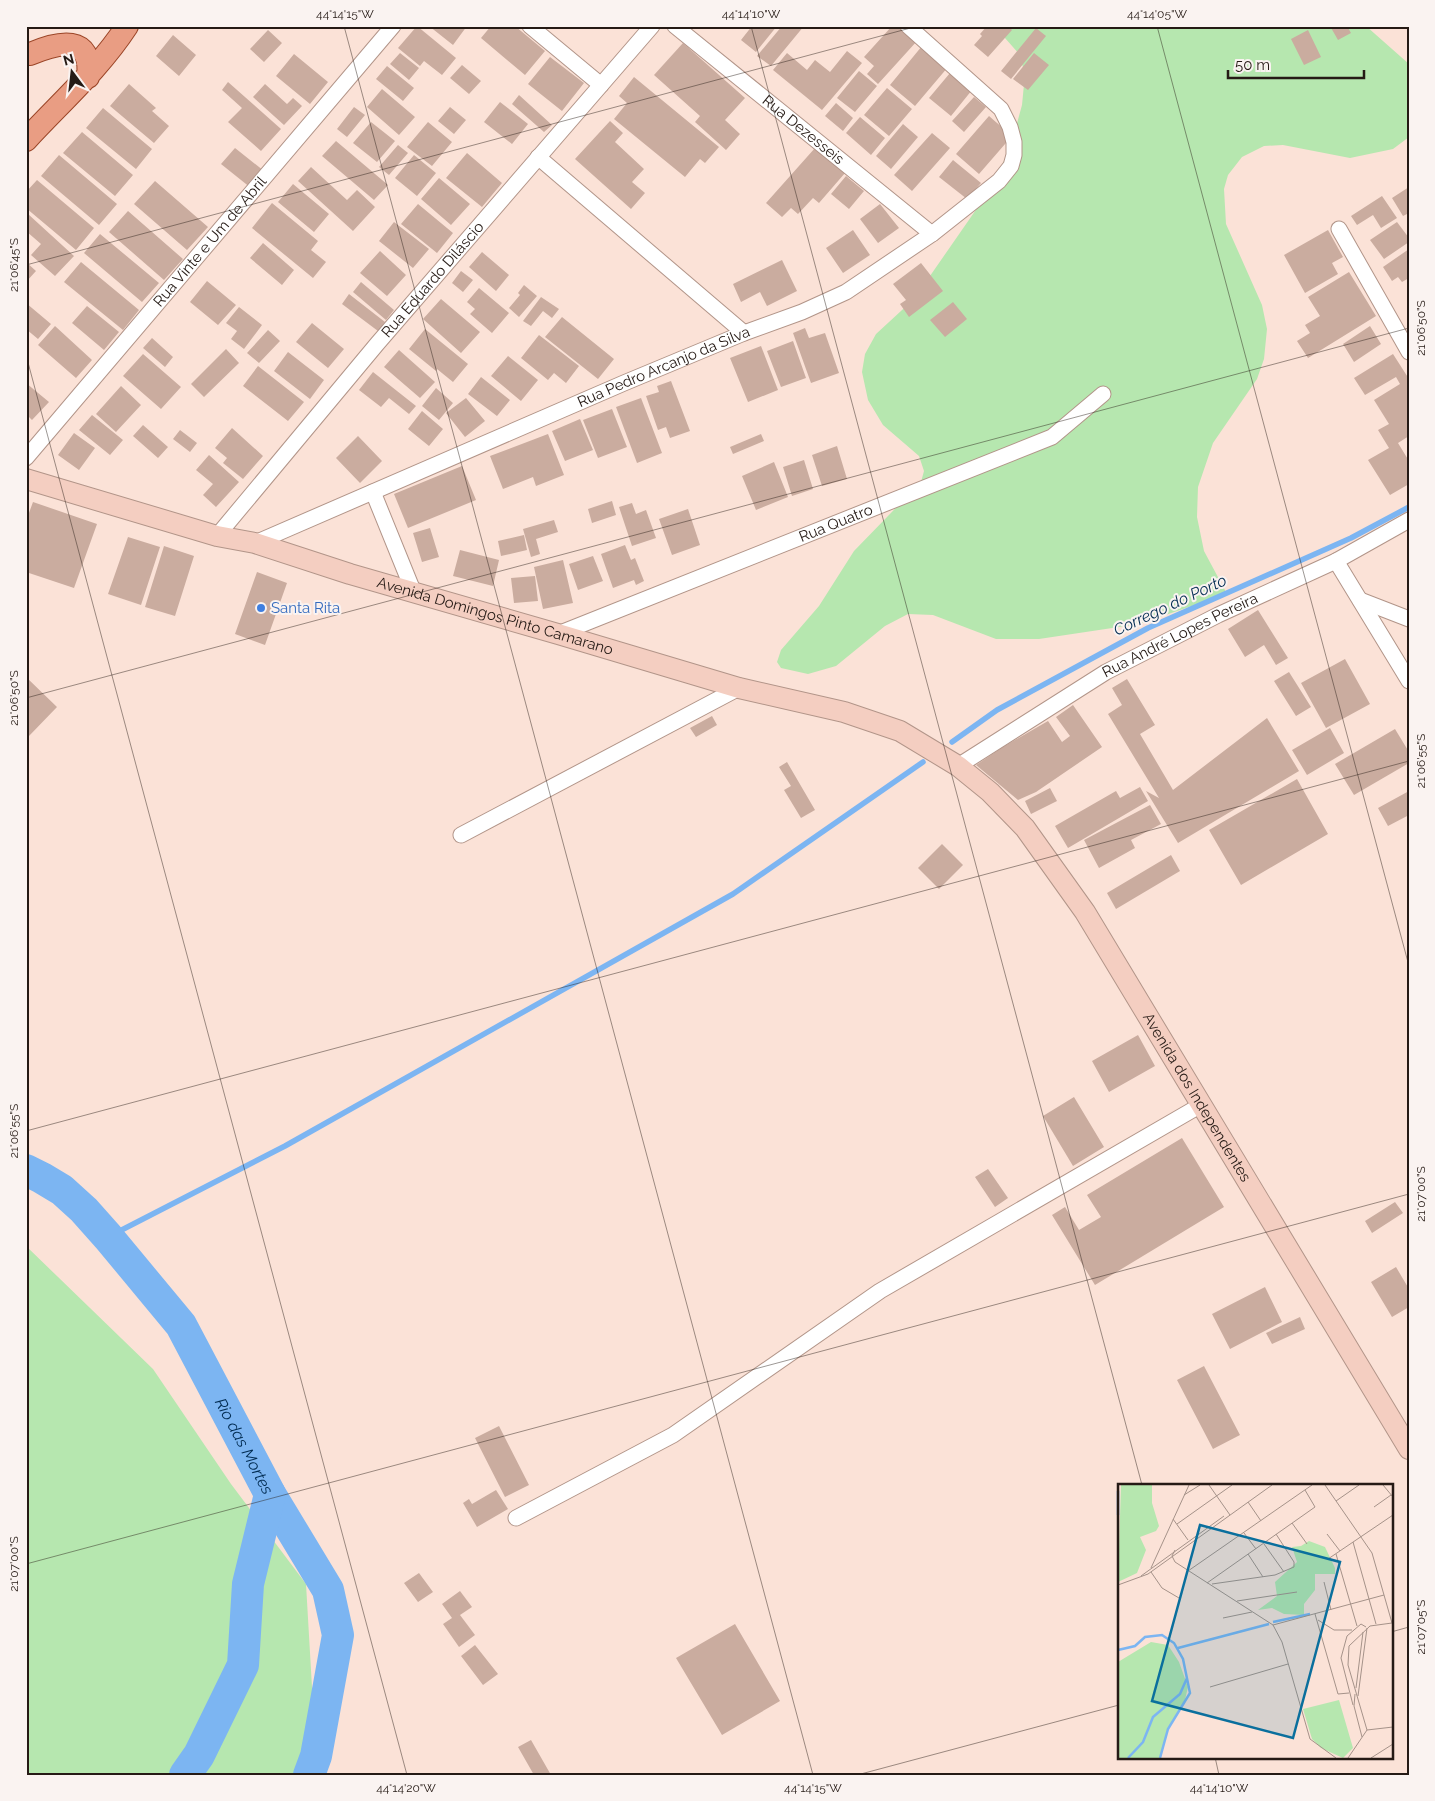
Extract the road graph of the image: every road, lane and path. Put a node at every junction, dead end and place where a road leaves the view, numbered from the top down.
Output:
1 (54, 26) edge
2 (127, 26) edge
3 (393, 26) edge
4 (530, 26) edge
5 (652, 26) edge
6 (675, 26) edge
7 (908, 26) edge
8 (28, 57) edge
9 (88, 77) junction
10 (600, 85) junction
11 (26, 140) edge
12 (538, 157) junction
13 (1338, 228) dead end
14 (932, 234) junction
15 (744, 333) junction
16 (1409, 352) edge
17 (1103, 394) dead end
18 (26, 458) edge
19 (26, 479) edge
20 (373, 492) junction
21 (1409, 520) edge
22 (216, 536) junction
23 (255, 543) junction
24 (1336, 561) junction
25 (414, 593) junction
26 (1360, 600) junction
27 (1409, 619) edge
28 (558, 634) junction
29 (1409, 681) edge
30 (739, 688) junction
31 (958, 766) junction
32 (461, 835) dead end
33 (1201, 1105) junction
34 (1409, 1449) edge
35 (516, 1518) dead end

1 - 8 main road
2 - 9 main road
3 - 18 street, Rua Vinte e Um de Abril
4 - 10 street
5 - 10 street, Rua Eduardo Diláscio
6 - 14 street, Rua Dezesseis
7 - 14 street, Rua Pedro Arcanjo da Silva
8 - 9 main road
9 - 11 main road
10 - 12 street, Rua Eduardo Diláscio
12 - 15 street
12 - 22 street, Rua Eduardo Diláscio
13 - 16 street
14 - 15 street, Rua Pedro Arcanjo da Silva
15 - 20 street, Rua Pedro Arcanjo da Silva
17 - 28 street, Rua Quatro
19 - 22 main road, Avenida Domingos Pinto Camarano
20 - 23 street, Rua Pedro Arcanjo da Silva
20 - 25 street
21 - 24 street, Rua André Lopes Pereira
22 - 23 main road, Avenida Domingos Pinto Camarano
23 - 25 main road, Avenida Domingos Pinto Camarano
24 - 26 street
24 - 31 street, Rua André Lopes Pereira
25 - 28 main road, Avenida Domingos Pinto Camarano
26 - 27 street
26 - 29 street
28 - 30 main road, Avenida Domingos Pinto Camarano
30 - 31 main road, Avenida Domingos Pinto Camarano
30 - 32 street
31 - 33 main road, Avenida dos Independentes
33 - 34 main road, Avenida dos Independentes
33 - 35 street

